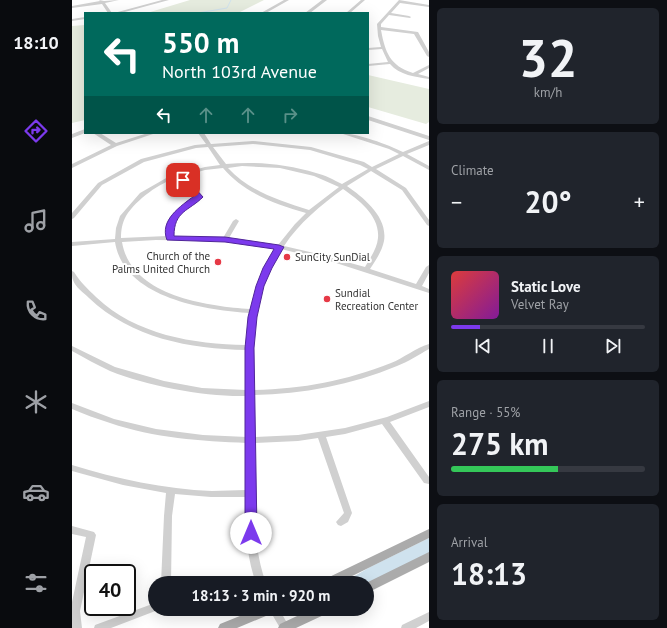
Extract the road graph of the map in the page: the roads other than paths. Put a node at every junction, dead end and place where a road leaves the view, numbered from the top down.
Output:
1 (117, 0) edge
2 (167, 0) edge
3 (287, 0) edge
4 (324, 0) edge
5 (363, 0) edge
6 (102, 1) edge
7 (400, 1) edge
8 (429, 6) edge
9 (72, 7) edge
10 (109, 12) edge
11 (120, 12) edge
12 (265, 12) edge
13 (308, 12) edge
14 (349, 12) edge
15 (388, 14) junction
16 (409, 17) dead end
17 (84, 18) edge
18 (72, 20) edge
19 (379, 28) junction
20 (369, 48) edge
21 (384, 48) junction
22 (429, 56) edge
23 (391, 63) junction
24 (369, 65) edge
25 (429, 66) edge
26 (413, 75) junction
27 (429, 78) edge
28 (369, 118) edge
29 (84, 131) edge
30 (98, 134) edge
31 (149, 134) edge
32 (202, 134) edge
33 (346, 134) edge
34 (72, 136) edge
35 (429, 138) edge
36 (429, 142) edge
37 (209, 144) junction
38 (115, 145) junction
39 (405, 154) junction
40 (224, 165) junction
41 (72, 166) edge
42 (429, 168) edge
43 (374, 169) junction
44 (180, 175) junction
45 (343, 186) junction
46 (309, 212) junction
47 (72, 217) edge
48 (236, 221) dead end
49 (429, 224) edge
50 (170, 238) junction
51 (118, 240) junction
52 (225, 240) junction
53 (72, 244) edge
54 (279, 247) junction
55 (429, 267) edge
56 (367, 269) junction
57 (72, 273) edge
58 (418, 287) junction
59 (429, 291) edge
60 (253, 312) junction
61 (429, 346) edge
62 (72, 348) edge
63 (250, 348) junction
64 (250, 393) junction
65 (429, 404) edge
66 (72, 406) edge
67 (384, 420) junction
68 (321, 434) junction
69 (251, 440) junction
70 (72, 468) edge
71 (427, 481) dead end
72 (172, 490) junction
73 (251, 494) junction
74 (341, 522) dead end
75 (72, 530) edge
76 (429, 533) edge
77 (429, 557) edge
78 (166, 576) edge
79 (259, 576) edge
80 (341, 576) edge
81 (374, 584) edge
82 (148, 610) edge
83 (252, 616) edge
84 (278, 616) edge
85 (309, 616) edge
86 (429, 616) edge
87 (78, 628) edge
88 (99, 628) edge
89 (224, 628) edge
90 (284, 628) edge
91 (406, 628) edge

1 - 6 street
2 - 11 street
3 - 12 street
4 - 13 street
5 - 14 street
6 - 9 street
6 - 10 street
7 - 8 street
7 - 15 street
15 - 16 street
15 - 19 street
17 - 18 street
19 - 21 street
19 - 22 street
20 - 21 street
21 - 23 street
23 - 24 street
23 - 26 street
25 - 26 street
26 - 27 street
28 - 35 street
29 - 34 street
30 - 38 street
31 - 38 street
32 - 37 street
33 - 39 street
36 - 39 street
37 - 40 street
37 - 43 street
37 - 47 street
38 - 41 street
39 - 42 street
39 - 43 street
40 - 44 street
40 - 45 street
40 - 46 street
43 - 45 street
43 - 49 street
44 - 50 street
44 - 51 street
45 - 46 street
45 - 56 street
46 - 54 street
48 - 52 street
50 - 51 street
50 - 52 street
51 - 53 street
51 - 60 street
52 - 54 street
54 - 56 street
54 - 60 street
55 - 58 street
56 - 58 street
57 - 63 street
58 - 59 street
60 - 63 street
61 - 64 street
62 - 64 street
63 - 64 street
64 - 69 street
65 - 67 street
66 - 69 street
67 - 68 street
67 - 71 street
68 - 69 street
68 - 74 street
69 - 73 street
70 - 72 street
72 - 73 street
72 - 78 street
73 - 79 street
75 - 87 street
76 - 80 main road
77 - 81 main road
82 - 88 street
83 - 89 main road
84 - 90 street
85 - 90 main road
86 - 91 street

